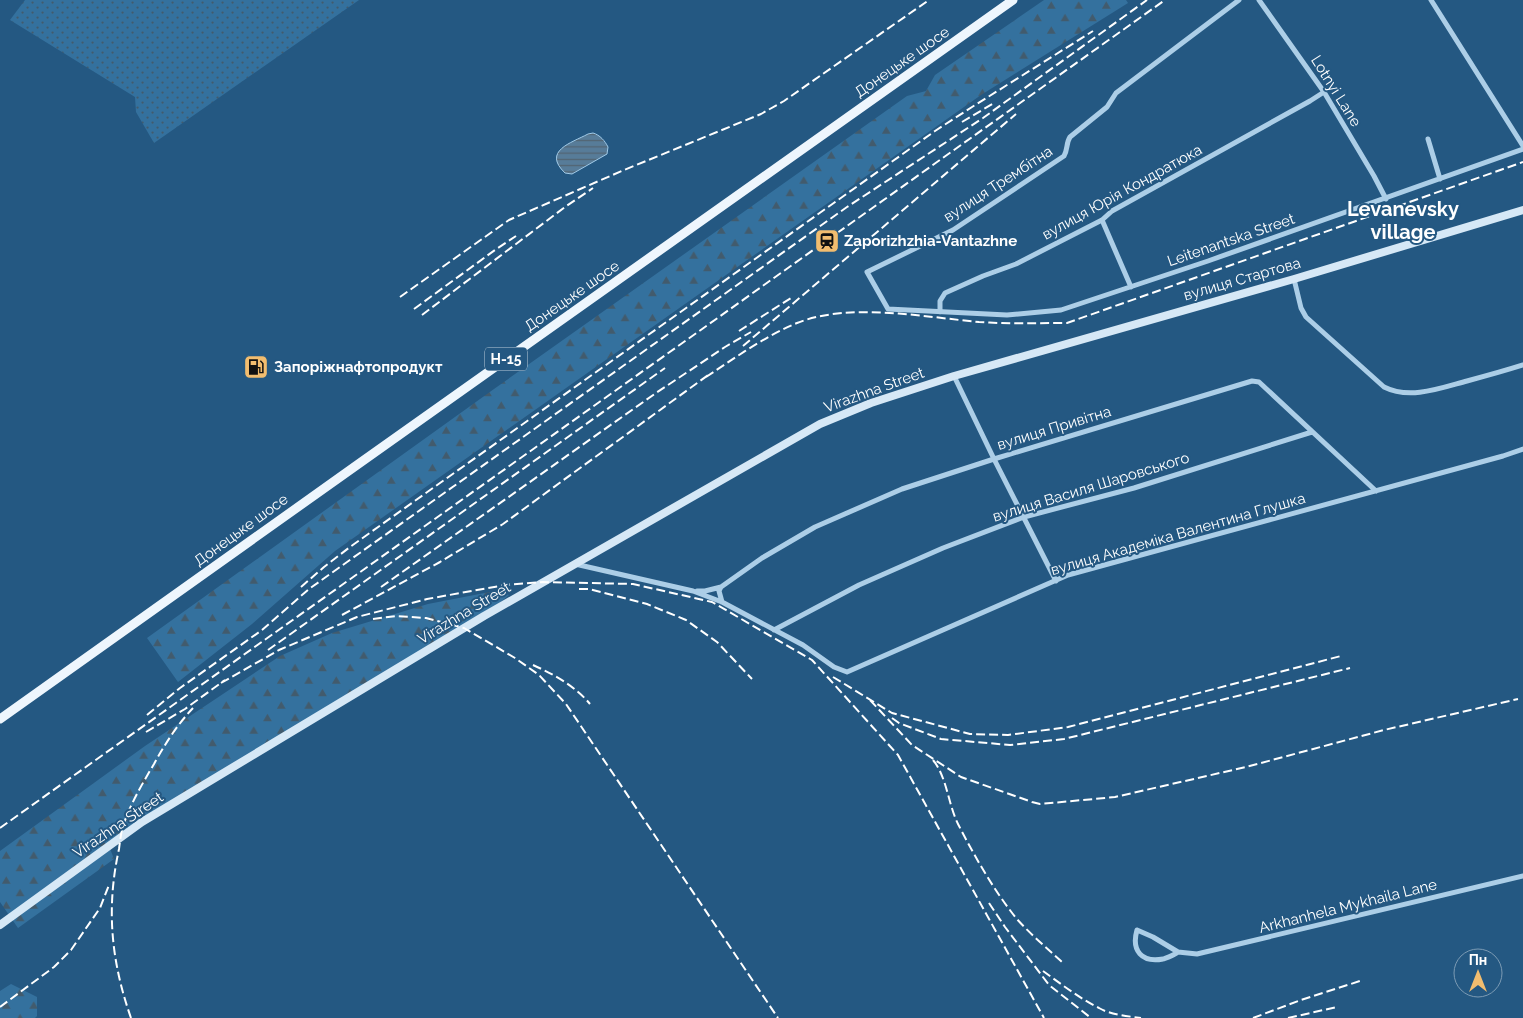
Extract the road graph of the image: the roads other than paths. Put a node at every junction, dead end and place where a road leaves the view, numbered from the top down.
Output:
1 (1013, 0) edge
2 (1239, 0) edge
3 (1260, 0) edge
4 (1430, 0) edge
5 (1324, 92) junction
6 (1428, 139) dead end
7 (1523, 148) edge
8 (1440, 179) junction
9 (1386, 199) junction
10 (1523, 210) edge
11 (1102, 220) junction
12 (867, 272) joint
13 (1294, 279) junction
14 (1131, 287) junction
15 (940, 312) junction
16 (1523, 366) edge
17 (967, 372) joint
18 (954, 376) junction
19 (1312, 432) junction
20 (1523, 449) edge
21 (994, 459) junction
22 (1376, 491) junction
23 (1024, 517) junction
24 (575, 564) junction
25 (1056, 580) junction
26 (721, 587) junction
27 (693, 591) junction
28 (722, 602) junction
29 (774, 630) junction
30 (0, 719) edge
31 (1523, 876) edge
32 (0, 925) edge
33 (1178, 952) junction

1 - 30 main road, Донецьке шосе / Н-15
2 - 12 street, вулиця Трембітна
3 - 5 street, Lotnyi Lane
4 - 7 street
5 - 9 street, Lotnyi Lane
5 - 11 street, вулиця Юрія Кондратюка
6 - 8 street
7 - 8 street, Leitenantska Street
8 - 9 street, Leitenantska Street
9 - 14 street, Leitenantska Street
10 - 13 main road, вулиця Стартова
11 - 14 street
11 - 15 street, вулиця Юрія Кондратюка
12 - 15 street, Leitenantska Street
13 - 16 street
13 - 17 main road, вулиця Стартова
14 - 15 street, Leitenantska Street
17 - 18 main road, Virazhna Street
18 - 21 street
18 - 24 main road, Virazhna Street
19 - 21 street, вулиця Привітна
19 - 22 street, вулиця Привітна
19 - 23 street, вулиця Василя Шаровського
20 - 22 street, вулиця Академіка Валентина Глушка
21 - 23 street
21 - 26 street, вулиця Привітна
22 - 25 street, вулиця Академіка Валентина Глушка
23 - 25 street
23 - 29 street, вулиця Василя Шаровського
24 - 27 street
24 - 32 main road, Virazhna Street
25 - 29 street, вулиця Академіка Валентина Глушка
26 - 27 street
26 - 28 street
27 - 28 street
28 - 29 street
31 - 33 street, Arkhanhela Mykhaila Lane
33 - 33 street, Arkhanhela Mykhaila Lane

